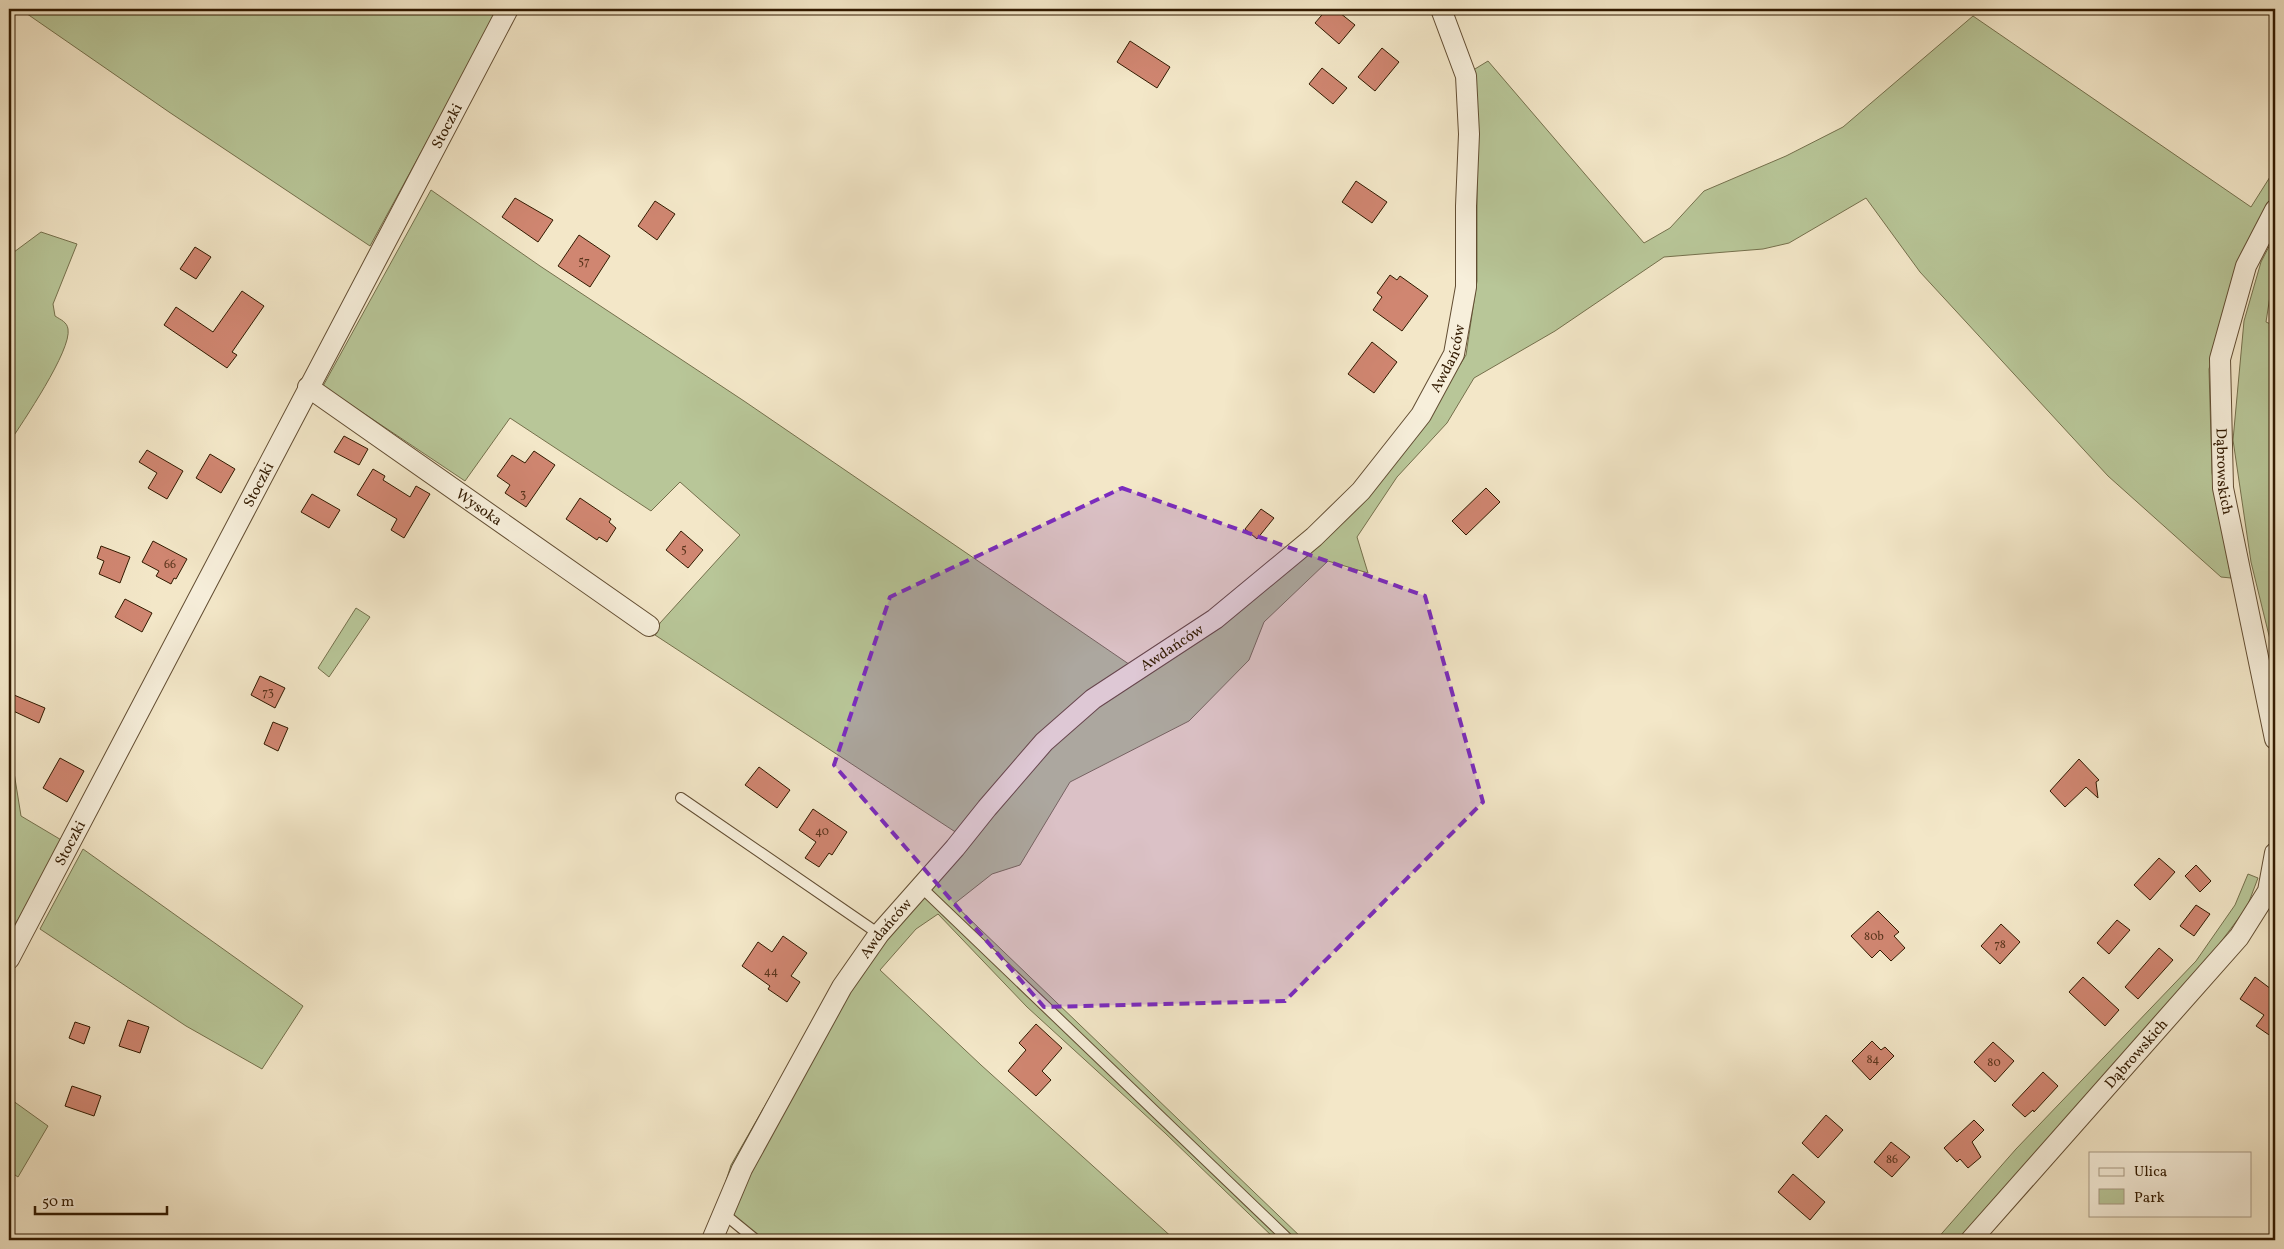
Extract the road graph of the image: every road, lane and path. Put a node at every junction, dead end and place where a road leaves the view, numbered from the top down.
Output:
1 (508, 9) edge
2 (1441, 9) edge
3 (2275, 210) edge
4 (308, 387) junction
5 (649, 626) dead end
6 (2275, 739) edge
7 (681, 798) dead end
8 (2275, 853) edge
9 (921, 887) junction
10 (879, 934) junction
11 (9, 959) edge
12 (723, 1213) junction
13 (712, 1240) edge
14 (756, 1240) edge
15 (1289, 1240) edge
16 (1971, 1240) edge

1 - 4 street, Stoczki
2 - 9 street, Awdańców
3 - 6 street, Dąbrowskich
4 - 5 street, Wysoka
4 - 11 street, Stoczki
7 - 10 lane
8 - 16 street, Dąbrowskich
9 - 10 street, Awdańców
9 - 15 lane
10 - 12 street, Awdańców
12 - 13 street, Awdańców
12 - 14 lane

